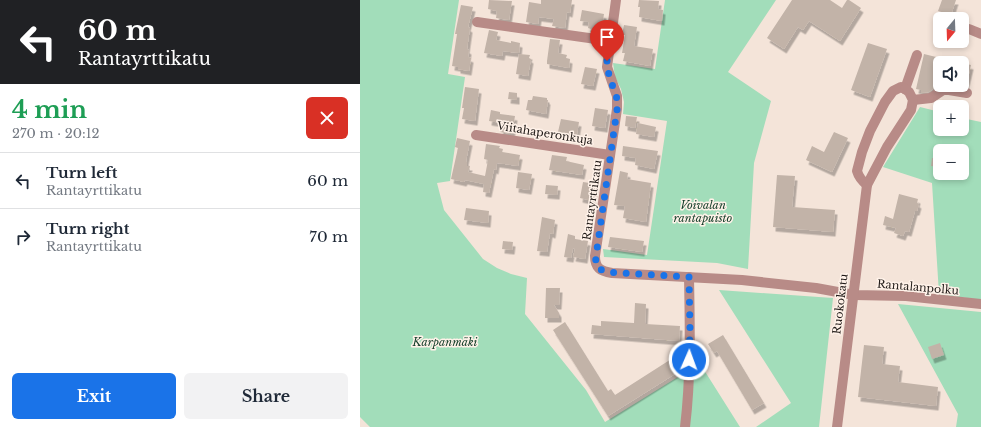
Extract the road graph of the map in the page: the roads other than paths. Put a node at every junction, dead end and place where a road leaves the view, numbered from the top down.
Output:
1 (616, 0) edge
2 (476, 22) dead end
3 (969, 29) dead end
4 (981, 34) edge
5 (610, 41) junction
6 (917, 55) dead end
7 (905, 89) junction
8 (967, 93) dead end
9 (913, 100) junction
10 (476, 135) dead end
11 (610, 156) junction
12 (867, 185) junction
13 (689, 277) junction
14 (854, 295) junction
15 (981, 304) edge
16 (685, 427) edge
17 (837, 427) edge

1 - 5 street, Rantayrttikatu
2 - 5 street
3 - 4 street
5 - 11 street, Rantayrttikatu
6 - 7 street
7 - 9 street
7 - 12 street
8 - 9 street
9 - 12 street, Ruokokatu
10 - 11 street, Viitahaperonkuja
11 - 13 street, Rantayrttikatu
12 - 14 street, Ruokokatu
13 - 14 street, Rantayrttikatu
13 - 16 street
14 - 15 street, Rantalanpolku
14 - 17 street, Ruokokatu

